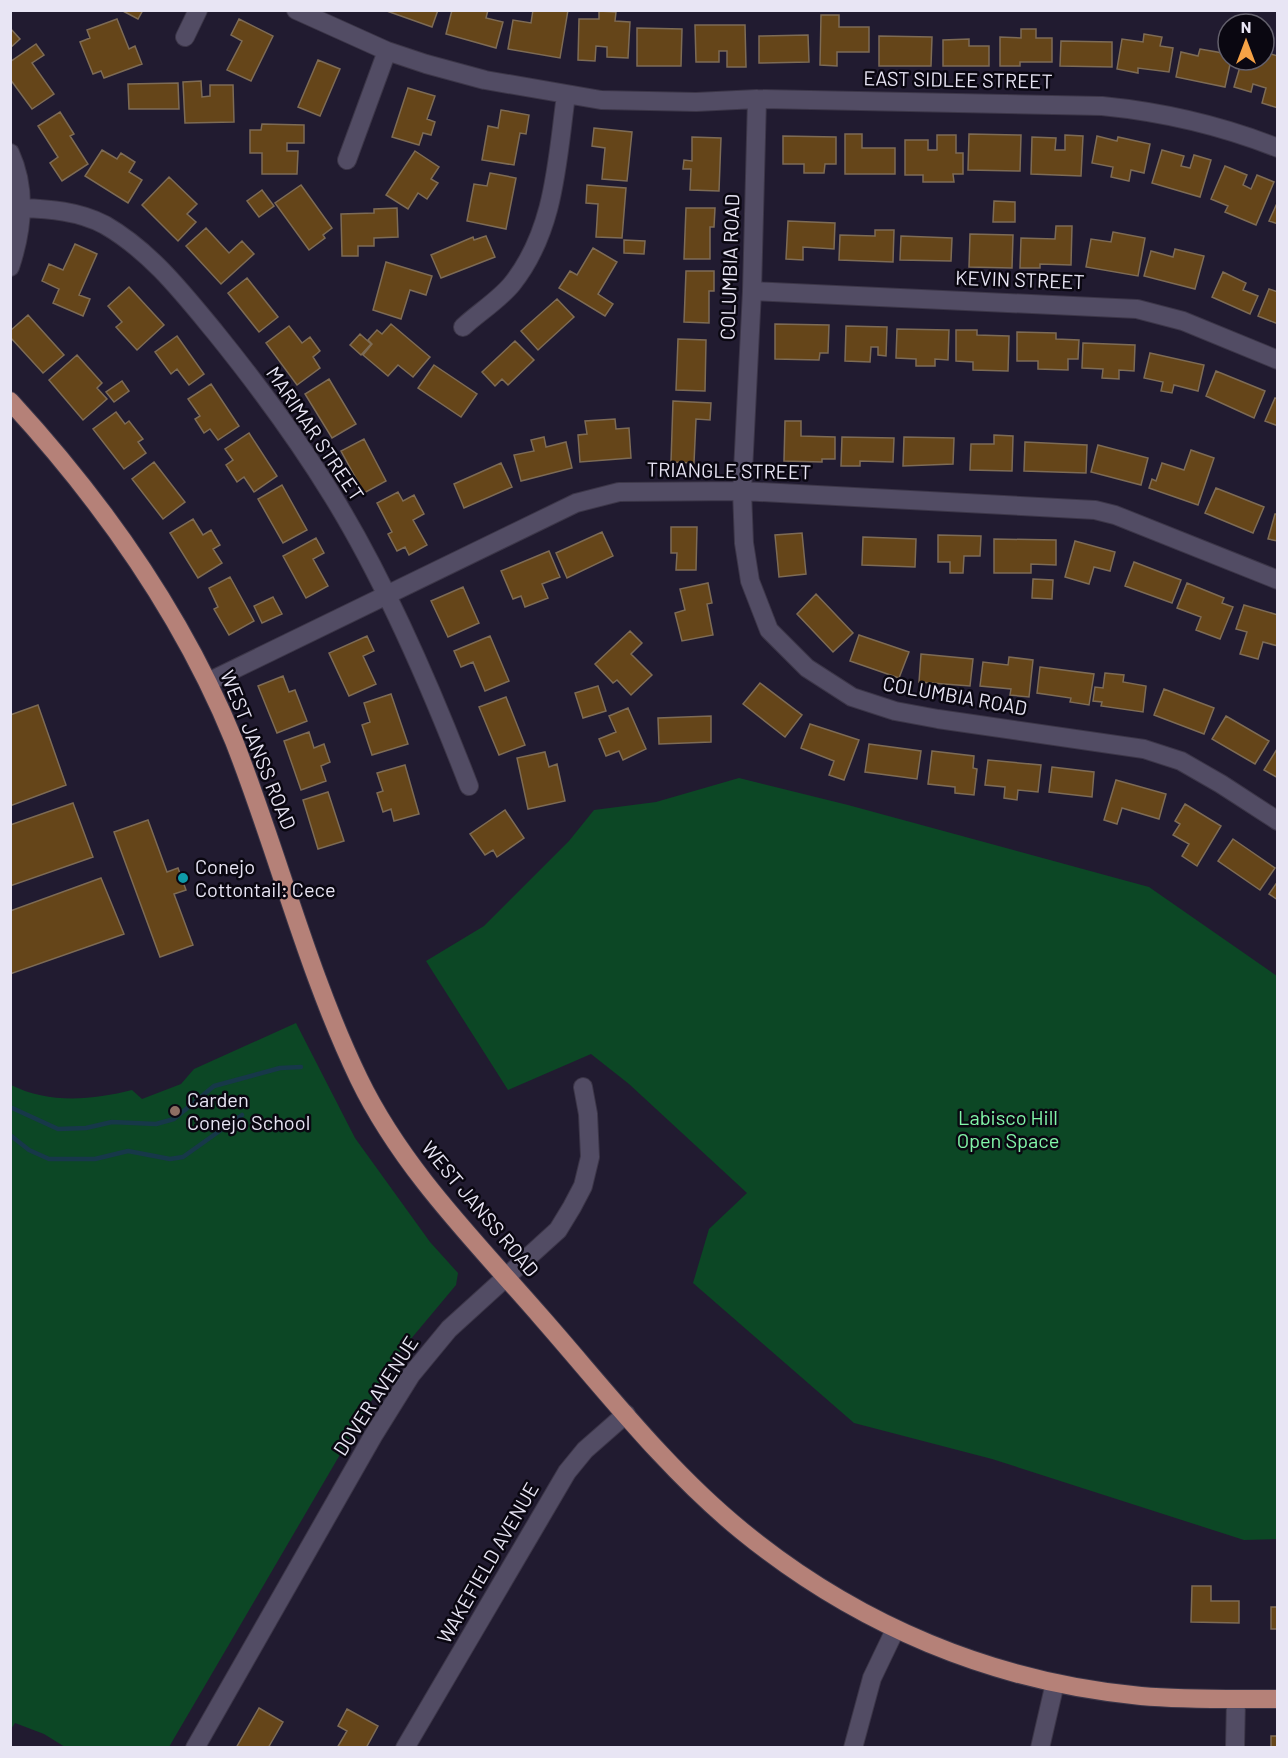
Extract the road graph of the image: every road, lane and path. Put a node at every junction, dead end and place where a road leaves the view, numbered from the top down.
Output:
1 (198, 10) edge
2 (297, 10) edge
3 (185, 37) dead end
4 (387, 51) junction
5 (566, 95) junction
6 (758, 99) junction
7 (1278, 148) edge
8 (10, 153) edge
9 (347, 160) dead end
10 (21, 208) junction
11 (10, 267) edge
12 (752, 291) junction
13 (463, 327) dead end
14 (1278, 360) edge
15 (10, 401) edge
16 (742, 491) junction
17 (1278, 580) edge
18 (384, 594) junction
19 (208, 682) junction
20 (469, 786) dead end
21 (1278, 821) edge
22 (583, 1087) dead end
23 (507, 1277) junction
24 (626, 1414) junction
25 (895, 1630) junction
26 (1055, 1683) junction
27 (1236, 1699) junction
28 (1278, 1699) edge
29 (195, 1748) edge
30 (405, 1748) edge
31 (853, 1748) edge
32 (1040, 1748) edge
33 (1235, 1748) edge

1 - 3 street
2 - 4 street, EAST SIDLEE STREET
4 - 5 street, EAST SIDLEE STREET
4 - 9 street
5 - 6 street, EAST SIDLEE STREET
5 - 13 street
6 - 7 street, EAST SIDLEE STREET
6 - 12 street, COLUMBIA ROAD
8 - 10 street
10 - 11 street
10 - 18 street, MARIMAR STREET
12 - 14 street, KEVIN STREET
12 - 16 street, COLUMBIA ROAD
15 - 19 main road, WEST JANSS ROAD
16 - 17 street, TRIANGLE STREET
16 - 18 street, TRIANGLE STREET
16 - 21 street, COLUMBIA ROAD
18 - 19 street, TRIANGLE STREET
18 - 20 street, MARIMAR STREET
19 - 23 main road, WEST JANSS ROAD
22 - 23 street, DOVER AVENUE
23 - 24 main road, WEST JANSS ROAD
23 - 29 street, DOVER AVENUE
24 - 25 main road, WEST JANSS ROAD
24 - 30 street, WAKEFIELD AVENUE
25 - 26 main road, WEST JANSS ROAD
25 - 31 street
26 - 27 main road, WEST JANSS ROAD
26 - 32 street
27 - 28 main road, WEST JANSS ROAD
27 - 33 street

